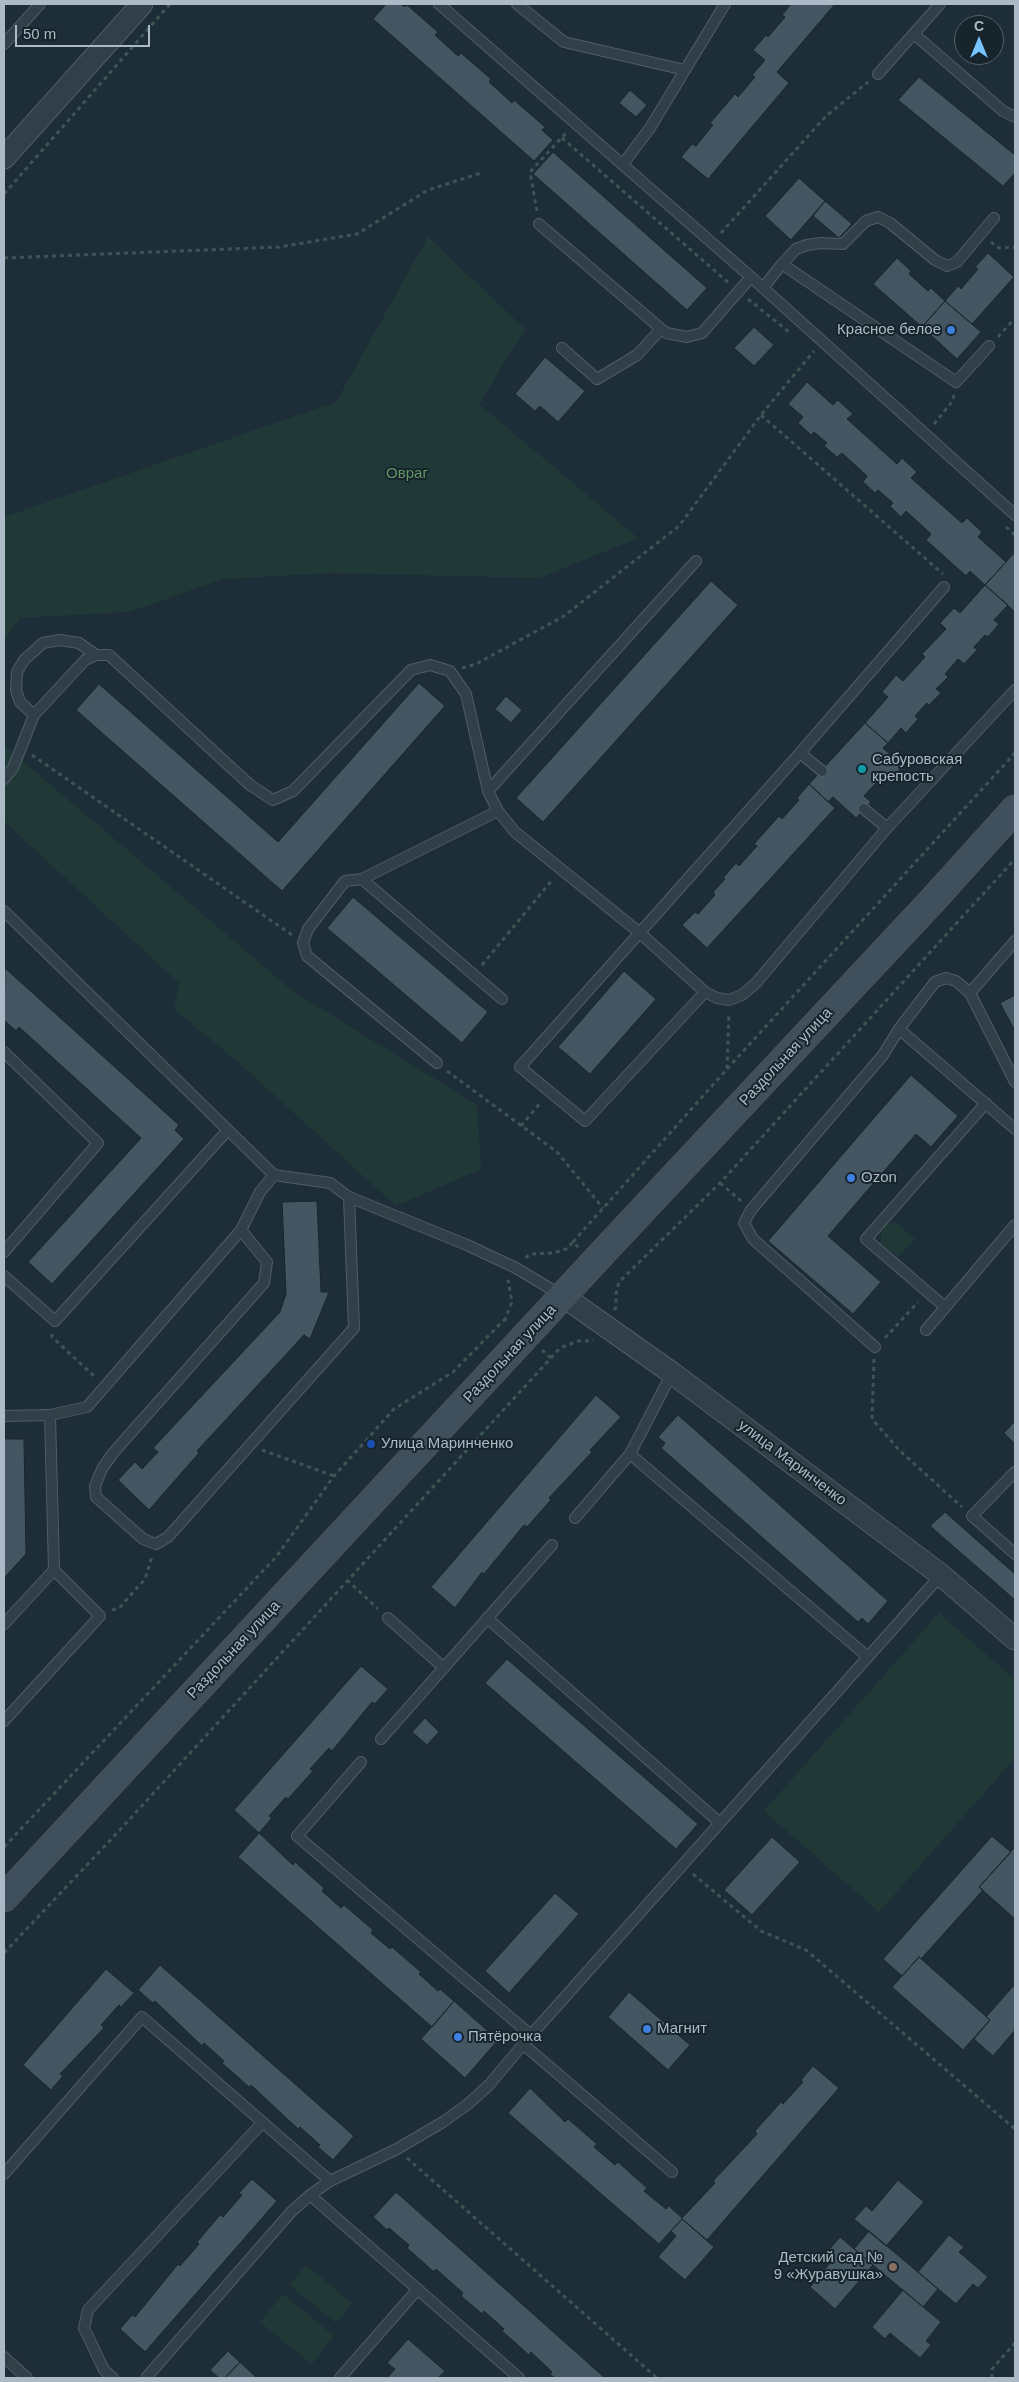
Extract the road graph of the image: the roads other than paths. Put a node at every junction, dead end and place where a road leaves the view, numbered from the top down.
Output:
1 (40, 4) edge
2 (142, 4) edge
3 (439, 4) edge
4 (518, 4) edge
5 (726, 4) edge
6 (940, 4) edge
7 (914, 34) junction
8 (4, 44) edge
9 (685, 70) junction
10 (878, 74) road end
11 (1015, 117) edge
12 (4, 158) edge
13 (623, 164) junction
14 (994, 218) dead end
15 (540, 224) road end
16 (782, 264) junction
17 (751, 277) junction
18 (763, 288) junction
19 (661, 328) junction
20 (989, 346) road end
21 (562, 348) dead end
22 (1015, 514) edge
23 (696, 562) dead end
24 (944, 587) road end
25 (96, 655) junction
26 (1015, 690) edge
27 (34, 715) junction
28 (800, 753) junction
29 (822, 771) dead end
30 (4, 779) edge
31 (488, 791) junction
32 (864, 809) dead end
33 (1015, 809) edge
34 (498, 811) junction
35 (886, 828) junction
36 (362, 879) junction
37 (4, 911) edge
38 (640, 933) junction
39 (1015, 941) edge
40 (705, 992) junction
41 (970, 993) junction
42 (502, 999) dead end
43 (899, 1029) junction
44 (4, 1052) edge
45 (437, 1063) road end
46 (1015, 1082) edge
47 (986, 1103) junction
48 (1015, 1129) edge
49 (227, 1132) junction
50 (274, 1175) junction
51 (349, 1197) junction
52 (1015, 1226) edge
53 (242, 1230) junction
54 (4, 1252) edge
55 (4, 1276) edge
56 (563, 1296) junction
57 (945, 1307) junction
58 (926, 1330) dead end
59 (874, 1347) road end
60 (672, 1373) junction
61 (50, 1415) junction
62 (4, 1416) edge
63 (630, 1454) junction
64 (1015, 1472) edge
65 (575, 1518) dead end
66 (552, 1546) dead end
67 (1015, 1554) edge
68 (54, 1570) junction
69 (941, 1575) junction
70 (388, 1618) road end
71 (487, 1618) junction
72 (4, 1624) edge
73 (1015, 1639) edge
74 (868, 1657) junction
75 (443, 1668) junction
76 (4, 1722) edge
77 (381, 1739) dead end
78 (361, 1762) dead end
79 (720, 1823) junction
80 (4, 1898) edge
81 (530, 2035) junction
82 (524, 2044) junction
83 (264, 2122) junction
84 (672, 2172) dead end
85 (4, 2174) edge
86 (330, 2181) junction
87 (310, 2195) junction
88 (418, 2289) junction
89 (4, 2357) edge
90 (27, 2378) edge
91 (113, 2378) edge
92 (146, 2378) edge
93 (340, 2378) edge
94 (519, 2378) edge

1 - 8 lane
2 - 12 street
3 - 13 lane
4 - 9 lane
5 - 9 lane
6 - 7 lane
7 - 10 lane
7 - 11 lane
9 - 13 lane
13 - 17 lane
14 - 16 lane
15 - 19 lane
16 - 18 lane
16 - 20 lane
17 - 18 lane
17 - 19 lane
18 - 22 lane
19 - 21 lane
23 - 31 lane
24 - 28 lane
25 - 27 lane
25 - 27 lane
25 - 31 lane
26 - 35 lane
27 - 30 lane
28 - 29 lane
28 - 38 lane
31 - 34 lane
32 - 35 lane
33 - 56 main road, Раздольная улица
34 - 36 lane
34 - 38 lane
35 - 40 lane
36 - 42 lane
36 - 45 lane
37 - 49 lane
38 - 40 lane
38 - 40 lane
39 - 41 lane
41 - 43 lane
41 - 46 lane
43 - 47 lane
43 - 59 lane
44 - 54 lane
47 - 48 lane
47 - 57 lane
49 - 50 lane
49 - 55 lane
50 - 51 lane
50 - 53 lane
51 - 53 lane
51 - 56 lane
52 - 57 lane
53 - 61 lane
56 - 60 street, улица Маринченко
56 - 80 main road, Раздольная улица
57 - 58 lane
60 - 63 lane
60 - 69 street, улица Маринченко
61 - 62 lane
61 - 68 lane
63 - 65 lane
63 - 74 lane
64 - 67 lane
66 - 71 lane
68 - 72 lane
68 - 76 lane
69 - 73 street, улица Маринченко
69 - 74 lane
70 - 75 lane
71 - 75 lane
71 - 79 lane
74 - 79 lane
75 - 77 lane
78 - 81 lane
79 - 81 lane
81 - 82 lane
82 - 84 lane
82 - 86 lane
83 - 85 lane
83 - 86 lane
83 - 91 lane
86 - 87 lane
87 - 88 lane
87 - 92 lane
88 - 93 lane
88 - 94 lane
89 - 90 lane

